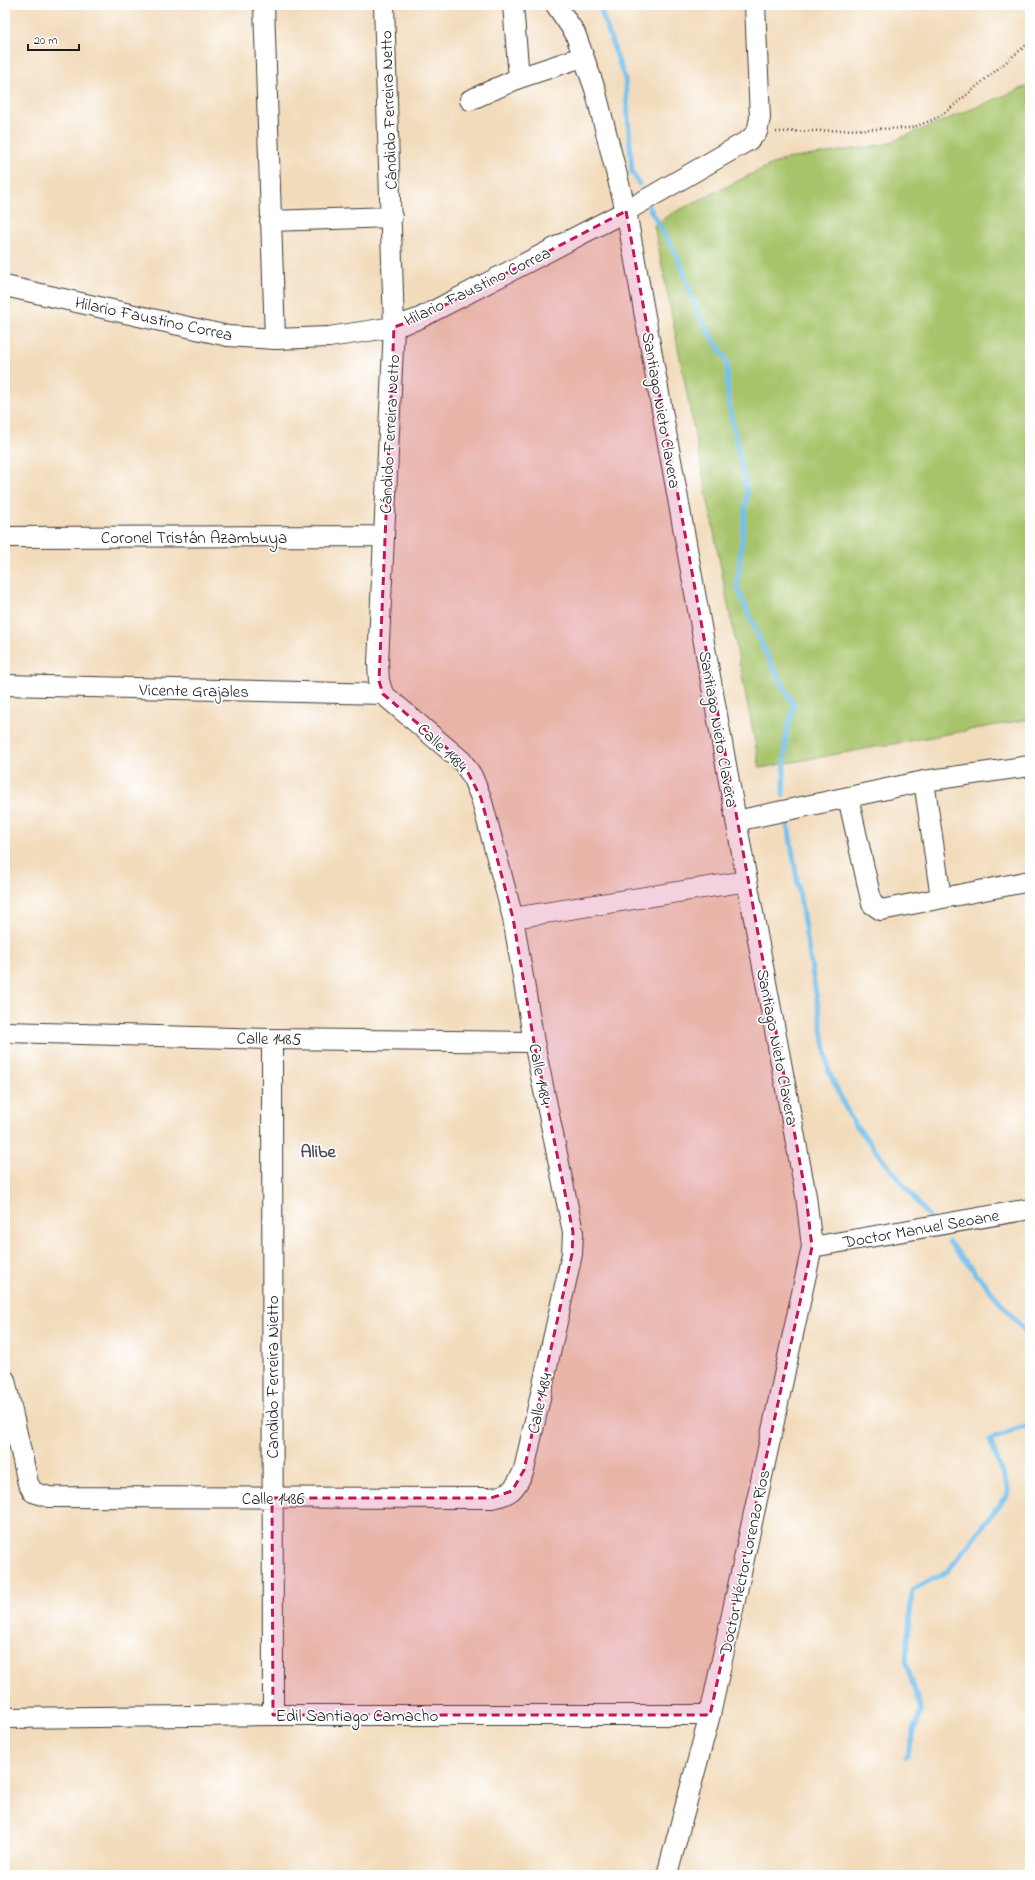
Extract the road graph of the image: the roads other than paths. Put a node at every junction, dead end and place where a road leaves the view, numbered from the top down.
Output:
1 (264, 5) edge
2 (384, 5) edge
3 (513, 5) edge
4 (556, 5) edge
5 (755, 5) edge
6 (582, 57) junction
7 (519, 78) junction
8 (470, 100) dead end
9 (626, 211) junction
10 (392, 217) junction
11 (270, 221) junction
12 (5, 286) edge
13 (394, 327) junction
14 (276, 339) junction
15 (383, 536) junction
16 (5, 537) edge
17 (5, 685) edge
18 (383, 694) junction
19 (1030, 766) edge
20 (924, 780) junction
21 (848, 797) junction
22 (736, 821) junction
23 (1030, 880) edge
24 (747, 881) junction
25 (941, 898) junction
26 (513, 918) junction
27 (5, 1032) edge
28 (272, 1039) junction
29 (534, 1042) junction
30 (1030, 1209) edge
31 (812, 1246) junction
32 (5, 1380) edge
33 (512, 1491) joint
34 (272, 1498) junction
35 (273, 1715) junction
36 (710, 1715) junction
37 (5, 1718) edge
38 (667, 1875) edge

1 - 11 street
2 - 10 street, Cándido Ferreira Netto
3 - 7 street
4 - 6 street, Santiago Nieto Clavera
5 - 9 street, Hilario Faustino Correa
6 - 7 street
6 - 9 street, Santiago Nieto Clavera
7 - 8 street
9 - 13 street, Hilario Faustino Correa
9 - 22 street, Santiago Nieto Clavera
10 - 11 street
10 - 13 street, Cándido Ferreira Netto
11 - 14 street
12 - 14 street, Hilario Faustino Correa
13 - 14 street, Hilario Faustino Correa
13 - 15 street, Cándido Ferreira Netto
15 - 16 street, Coronel Tristán Azambuya
15 - 18 street, Cándido Ferreira Netto
17 - 18 street, Vicente Grajales
18 - 26 street, Calle 1484
19 - 20 street
20 - 21 street
20 - 25 street
21 - 22 street
21 - 25 street
22 - 24 street, Santiago Nieto Clavera
23 - 25 street
24 - 26 street
24 - 31 street, Santiago Nieto Clavera
26 - 29 street, Calle 1484
27 - 28 street, Calle 1485
28 - 29 street, Calle 1485
28 - 34 street, Candido Ferreira Nietto
29 - 33 street, Calle 1484
30 - 31 street, Doctor Manuel Seoane
31 - 36 street, Doctor Héctor Lorenzo Ríos
32 - 34 street, Calle 1486
33 - 34 street, Calle 1486
34 - 35 street, Candido Ferreira Nietto
35 - 36 street, Edil Santiago Camacho
35 - 37 street, Edil Santiago Camacho
36 - 38 street, Doctor Héctor Lorenzo Ríos

